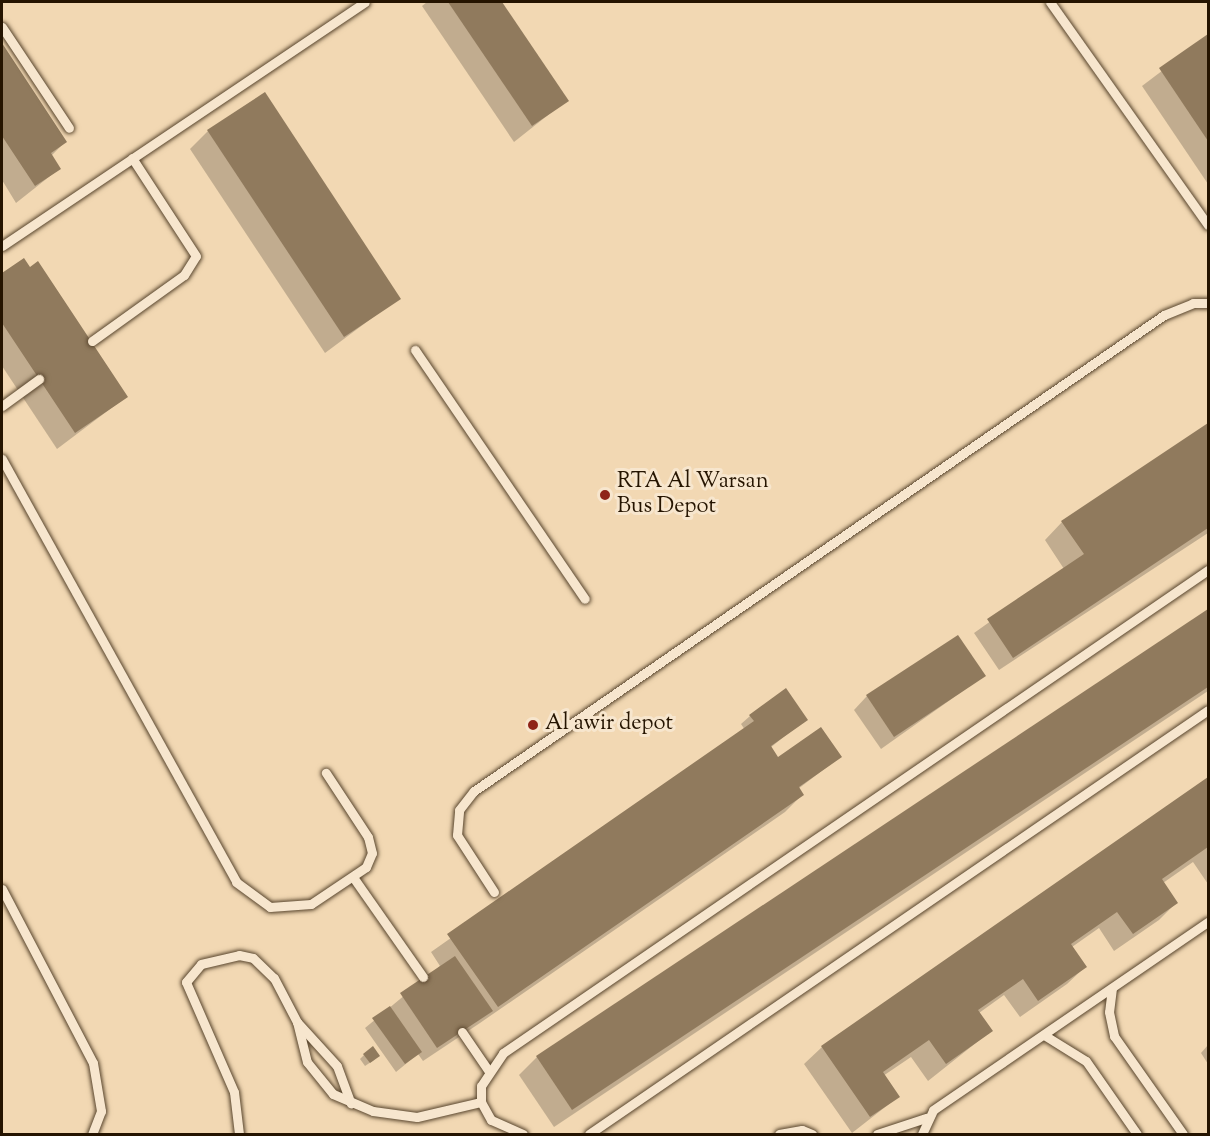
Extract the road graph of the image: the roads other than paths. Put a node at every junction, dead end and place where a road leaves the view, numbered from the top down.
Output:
1 (365, 2) edge
2 (1050, 2) edge
3 (2, 27) edge
4 (69, 128) dead end
5 (132, 158) junction
6 (1209, 225) edge
7 (2, 246) edge
8 (1209, 303) edge
9 (92, 341) dead end
10 (415, 350) dead end
11 (39, 379) dead end
12 (2, 406) edge
13 (2, 459) edge
14 (1209, 570) edge
15 (585, 599) dead end
16 (1209, 710) edge
17 (326, 773) dead end
18 (353, 877) junction
19 (2, 889) edge
20 (494, 892) dead end
21 (1209, 922) edge
22 (423, 977) dead end
23 (1112, 987) junction
24 (297, 1022) junction
25 (462, 1032) dead end
26 (1044, 1035) junction
27 (488, 1070) junction
28 (481, 1102) junction
29 (351, 1104) junction
30 (926, 1118) junction
31 (92, 1134) edge
32 (239, 1134) edge
33 (523, 1134) edge
34 (590, 1134) edge
35 (779, 1134) edge
36 (812, 1134) edge
37 (877, 1134) edge
38 (922, 1134) edge
39 (1137, 1134) edge
40 (1183, 1134) edge

1 - 5 lane
2 - 6 lane
3 - 4 lane
5 - 7 lane
5 - 9 lane
8 - 20 lane
10 - 15 lane
11 - 12 lane
13 - 18 lane
14 - 27 lane
16 - 34 lane
17 - 18 lane
18 - 22 lane
19 - 31 lane
21 - 23 lane
23 - 26 lane
23 - 40 lane
24 - 29 lane
24 - 29 lane
24 - 32 lane
25 - 27 lane
26 - 30 lane
26 - 39 lane
27 - 28 lane
28 - 29 lane
28 - 33 lane
30 - 37 lane
30 - 38 lane
35 - 36 lane

